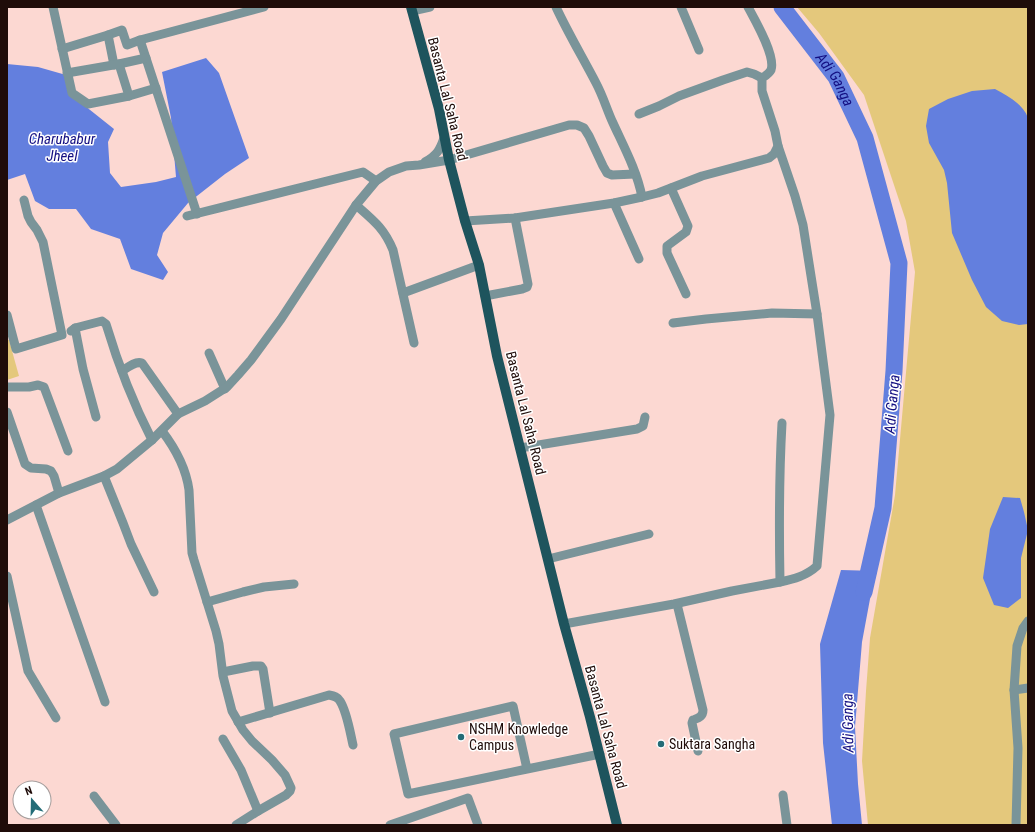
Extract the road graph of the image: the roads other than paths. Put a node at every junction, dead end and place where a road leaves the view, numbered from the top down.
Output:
1 (53, 7) edge
2 (264, 7) edge
3 (430, 7) edge
4 (556, 7) edge
5 (681, 7) edge
6 (748, 7) edge
7 (411, 9) edge
8 (108, 35) junction
9 (140, 40) junction
10 (62, 49) junction
11 (699, 50) dead end
12 (146, 58) junction
13 (117, 64) junction
14 (67, 73) junction
15 (762, 78) junction
16 (156, 88) junction
17 (129, 96) junction
18 (639, 114) dead end
19 (444, 138) junction
20 (778, 146) junction
21 (449, 160) junction
22 (419, 165) junction
23 (636, 174) junction
24 (376, 181) junction
25 (672, 188) junction
26 (642, 197) junction
27 (24, 200) dead end
28 (614, 203) junction
29 (356, 205) junction
30 (197, 214) junction
31 (187, 216) dead end
32 (515, 218) junction
33 (465, 221) junction
34 (639, 259) dead end
35 (479, 265) junction
36 (403, 293) junction
37 (686, 294) dead end
38 (485, 296) junction
39 (817, 314) junction
40 (7, 315) edge
41 (673, 323) dead end
42 (75, 328) junction
43 (62, 335) junction
44 (414, 343) dead end
45 (209, 353) dead end
46 (122, 371) junction
47 (7, 387) edge
48 (225, 389) junction
49 (7, 412) edge
50 (178, 414) junction
51 (96, 417) dead end
52 (645, 417) dead end
53 (782, 423) dead end
54 (162, 430) junction
55 (152, 440) junction
56 (520, 448) junction
57 (68, 451) dead end
58 (104, 476) junction
59 (59, 493) junction
60 (36, 505) junction
61 (7, 520) edge
62 (649, 534) dead end
63 (548, 559) junction
64 (7, 576) edge
65 (780, 582) junction
66 (294, 584) dead end
67 (154, 592) dead end
68 (207, 602) junction
69 (677, 604) junction
70 (1028, 621) edge
71 (564, 624) junction
72 (223, 672) junction
73 (1028, 688) edge
74 (1014, 690) junction
75 (105, 702) dead end
76 (270, 713) junction
77 (56, 718) dead end
78 (238, 722) junction
79 (223, 739) dead end
80 (353, 745) dead end
81 (698, 751) dead end
82 (600, 754) junction
83 (527, 769) junction
84 (783, 795) dead end
85 (94, 796) dead end
86 (258, 811) junction
87 (116, 825) edge
88 (236, 825) edge
89 (390, 825) edge
90 (478, 825) edge
91 (617, 825) edge
92 (787, 825) edge
93 (1016, 825) edge

1 - 10 street
2 - 9 street
3 - 7 street
4 - 23 street
5 - 11 street
6 - 15 street
7 - 19 main road, Basanta Lal Saha Road
8 - 9 street
8 - 10 street
8 - 13 street
9 - 12 street
10 - 14 street
12 - 13 street
12 - 16 street
13 - 14 street
13 - 17 street
14 - 17 street
15 - 18 street
15 - 20 street
16 - 17 street
16 - 30 street
19 - 21 main road, Basanta Lal Saha Road
19 - 22 street
20 - 25 street
20 - 39 street
21 - 22 street
21 - 23 street
21 - 33 main road, Basanta Lal Saha Road
22 - 24 street
23 - 26 street
24 - 29 street
24 - 30 street
25 - 26 street
25 - 37 street
26 - 28 street
27 - 43 street
28 - 32 street
28 - 34 street
29 - 36 street
29 - 48 street
30 - 31 street
32 - 33 street
32 - 38 street
33 - 35 main road, Basanta Lal Saha Road
35 - 36 street
35 - 38 main road, Basanta Lal Saha Road
36 - 44 street
38 - 56 main road, Basanta Lal Saha Road
39 - 41 street
39 - 65 street
40 - 43 street
42 - 43 street
42 - 46 street
42 - 51 street
45 - 48 street
46 - 50 street
46 - 55 street
47 - 57 street
48 - 50 street
49 - 59 street
50 - 54 street
52 - 56 street
53 - 65 street
54 - 55 street
54 - 68 street
55 - 58 street
56 - 63 main road, Basanta Lal Saha Road
58 - 59 street
58 - 67 street
59 - 60 street
60 - 61 street
60 - 75 street
62 - 63 street
63 - 71 main road, Basanta Lal Saha Road
64 - 77 street
65 - 69 street
66 - 68 street
68 - 72 street
69 - 71 street
69 - 81 street
70 - 74 street
71 - 82 main road, Basanta Lal Saha Road
72 - 76 street
72 - 78 street
73 - 74 street
74 - 93 street
76 - 78 street
76 - 80 street
78 - 86 street
79 - 86 street
82 - 83 street
82 - 91 main road, Basanta Lal Saha Road
83 - 83 street
84 - 92 street
85 - 87 street
86 - 88 street
89 - 90 street

